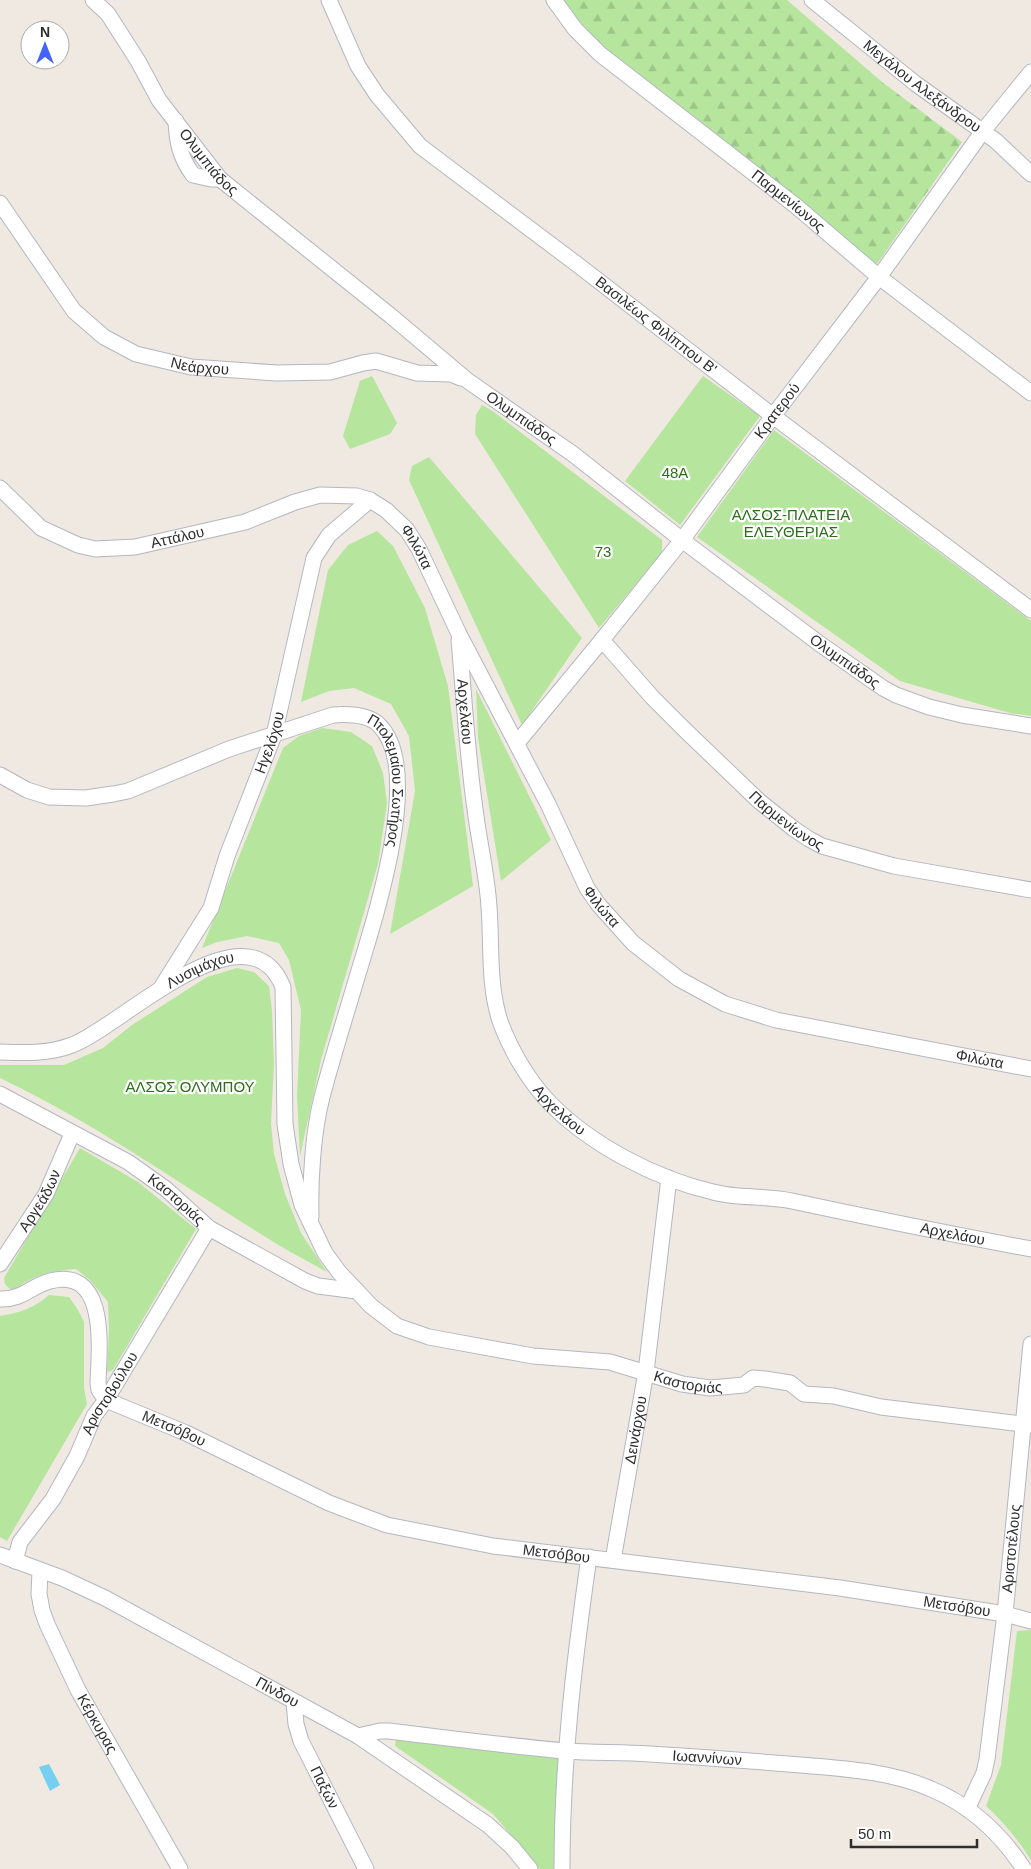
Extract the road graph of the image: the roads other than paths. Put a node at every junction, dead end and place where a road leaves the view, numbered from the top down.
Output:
1 (93, 0) edge
2 (329, 0) edge
3 (554, 0) edge
4 (812, 0) edge
5 (1031, 72) edge
6 (983, 131) junction
7 (1031, 174) edge
8 (0, 203) edge
9 (879, 277) junction
10 (468, 381) junction
11 (1031, 393) edge
12 (773, 416) junction
13 (0, 488) edge
14 (370, 500) junction
15 (682, 540) junction
16 (1031, 610) edge
17 (459, 634) junction
18 (602, 640) junction
19 (1031, 726) edge
20 (274, 735) junction
21 (517, 744) junction
22 (0, 775) edge
23 (1031, 890) edge
24 (161, 989) junction
25 (0, 1052) edge
26 (1031, 1070) edge
27 (0, 1094) edge
28 (72, 1134) junction
29 (669, 1178) junction
30 (312, 1226) junction
31 (209, 1228) junction
32 (1031, 1249) edge
33 (0, 1264) edge
34 (357, 1291) junction
35 (0, 1299) edge
36 (1031, 1344) edge
37 (646, 1372) junction
38 (106, 1400) junction
39 (1027, 1424) edge
40 (0, 1555) edge
41 (589, 1557) junction
42 (613, 1560) junction
43 (15, 1562) junction
44 (40, 1571) junction
45 (1005, 1614) junction
46 (1031, 1621) edge
47 (294, 1702) junction
48 (358, 1736) junction
49 (566, 1751) junction
50 (968, 1809) junction
51 (180, 1869) edge
52 (366, 1869) edge
53 (530, 1869) edge
54 (562, 1869) edge
55 (1024, 1869) edge

1 - 10 street, Ολυμπιάδος
2 - 12 street, Βασιλέως Φιλίππου Β'
3 - 9 street, Παρμενίωνος
4 - 6 street, Μεγάλου Αλεξάνδρου
5 - 6 street, Κρατερού
6 - 7 street, Μεγάλου Αλεξάνδρου
6 - 9 street, Κρατερού
8 - 10 street, Νεάρχου
9 - 11 street, Παρμενίωνος
9 - 12 street, Κρατερού
10 - 15 street, Ολυμπιάδος
12 - 15 street, Κρατερού
12 - 16 street, Βασιλέως Φιλίππου Β'
13 - 14 street, Αττάλου
14 - 17 street, Φιλώτα
14 - 20 street, Ηγελόχου
15 - 18 street, Κρατερού
15 - 19 street, Ολυμπιάδος
17 - 21 street, Φιλώτα
17 - 29 street, Αρχελάου
18 - 21 street, Κρατερού
18 - 23 street, Παρμενίωνος
20 - 22 street, Πτολεμαίου Σωτήρος
20 - 24 street, Ηγελόχου
20 - 30 street, Πτολεμαίου Σωτήρος
21 - 26 street, Φιλώτα
24 - 25 street, Λυσιμάχου
24 - 30 street, Λυσιμάχου
27 - 28 street, Καστοριάς
28 - 31 street, Καστοριάς
28 - 33 street, Αργεάδων
29 - 32 street, Αρχελάου
29 - 37 street, Δεινάρχου
30 - 34 street, Καστοριάς
31 - 34 street, Καστοριάς
31 - 38 street, Αριστοβούλου
34 - 37 street, Καστοριάς
35 - 38 street
36 - 39 street, Αριστοτέλους
37 - 39 street, Καστοριάς
37 - 42 street, Δεινάρχου
38 - 41 street, Μετσόβου
38 - 43 street, Αριστοβούλου
39 - 45 street, Αριστοτέλους
40 - 43 street, Πίνδου
41 - 42 street, Μετσόβου
41 - 49 street
42 - 45 street, Μετσόβου
43 - 44 street, Πίνδου
44 - 47 street, Πίνδου
44 - 51 street, Κέρκυρας
45 - 46 street, Μετσόβου
45 - 50 street, Αριστοτέλους
47 - 48 street, Πίνδου
47 - 52 street, Παξών
48 - 49 street, Ιωαννίνων
48 - 53 street, Πίνδου
49 - 50 street, Ιωαννίνων
49 - 54 street
50 - 55 street, Ιωαννίνων

